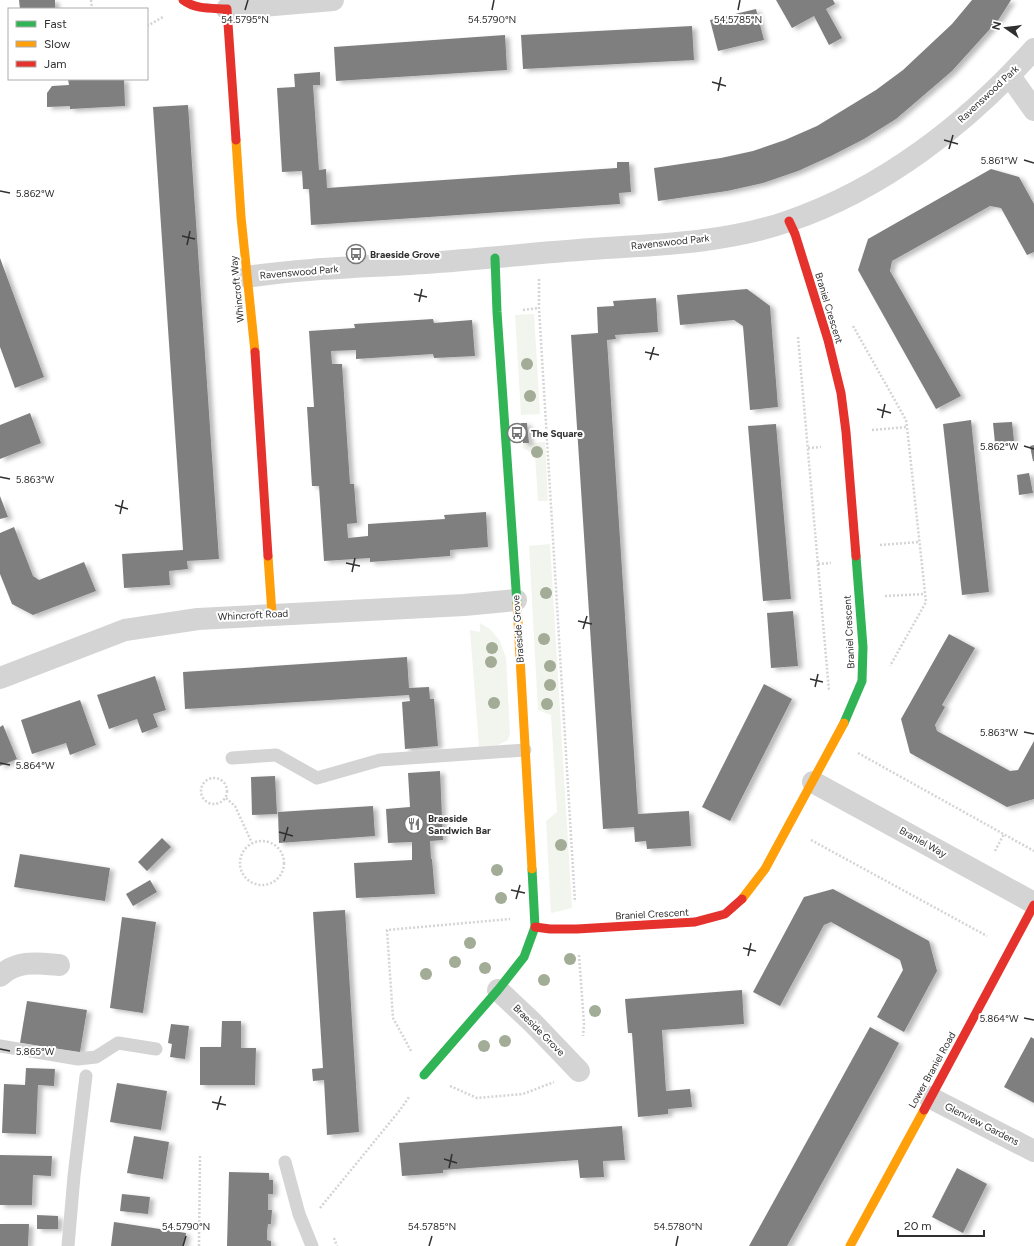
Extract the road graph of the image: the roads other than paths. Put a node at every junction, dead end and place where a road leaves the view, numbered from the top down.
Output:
1 (183, 0) edge
2 (333, 0) edge
3 (227, 8) junction
4 (1034, 49) edge
5 (1010, 76) junction
6 (1034, 110) edge
7 (789, 221) junction
8 (495, 258) junction
9 (247, 277) junction
10 (516, 600) junction
11 (272, 614) junction
12 (0, 678) edge
13 (525, 750) junction
14 (232, 758) dead end
15 (813, 782) junction
16 (1034, 904) edge
17 (534, 927) junction
18 (58, 965) dead end
19 (0, 976) edge
20 (498, 990) junction
21 (0, 1046) edge
22 (156, 1049) dead end
23 (580, 1071) road end
24 (424, 1074) road end
25 (86, 1076) dead end
26 (929, 1097) junction
27 (1034, 1151) edge
28 (285, 1162) dead end
29 (68, 1246) edge
30 (312, 1246) edge
31 (850, 1246) edge

1 - 3 street
2 - 3 street
3 - 9 street, Whincroft Way
4 - 5 street, Ravenswood Park
5 - 6 street
5 - 7 street, Ravenswood Park
7 - 8 street, Ravenswood Park
7 - 15 street, Braniel Crescent
8 - 9 street, Ravenswood Park
8 - 10 street, Braeside Grove
9 - 11 street, Whincroft Way
10 - 11 street, Whincroft Road
10 - 13 street, Braeside Grove
11 - 12 street, Whincroft Road
13 - 14 lane
13 - 17 street, Braeside Grove
15 - 16 street, Braniel Way
15 - 17 street, Braniel Crescent
16 - 26 street, Lower Braniel Road
17 - 20 street, Braeside Grove
18 - 19 street
20 - 23 street, Braeside Grove
20 - 24 street, Braeside Grove
21 - 22 lane
25 - 29 lane
26 - 27 street, Glenview Gardens
26 - 31 street, Lower Braniel Road
28 - 30 lane

